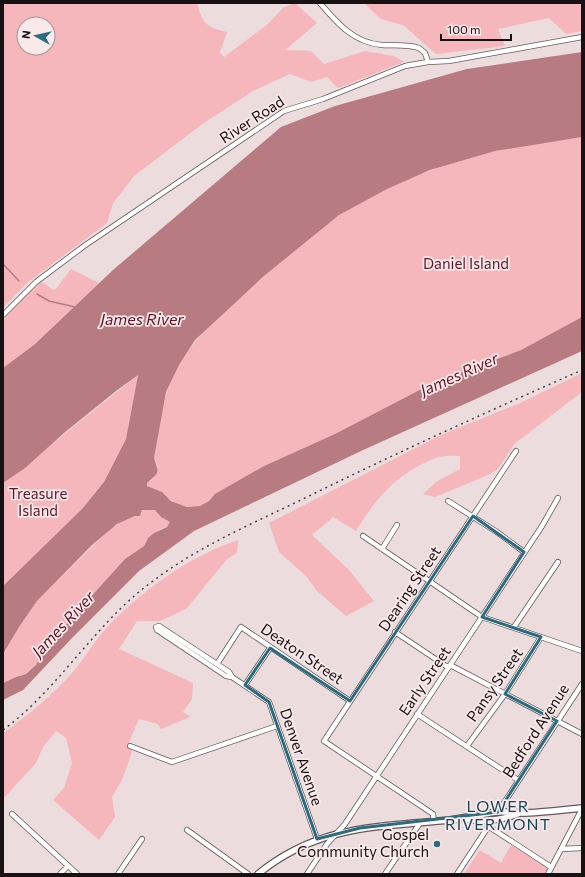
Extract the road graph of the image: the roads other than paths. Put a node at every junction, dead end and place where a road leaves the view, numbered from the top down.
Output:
1 (320, 3) edge
2 (582, 37) edge
3 (428, 62) junction
4 (3, 315) edge
5 (516, 451) dead end
6 (558, 498) dead end
7 (448, 501) dead end
8 (473, 516) junction
9 (397, 525) dead end
10 (362, 536) dead end
11 (382, 549) junction
12 (524, 552) junction
13 (558, 562) dead end
14 (430, 581) junction
15 (482, 617) junction
16 (514, 627) junction
17 (395, 632) junction
18 (541, 637) junction
19 (270, 648) junction
20 (582, 651) edge
21 (217, 664) junction
22 (449, 666) junction
23 (232, 677) junction
24 (582, 684) edge
25 (245, 685) junction
26 (505, 694) junction
27 (350, 701) junction
28 (417, 714) junction
29 (556, 721) junction
30 (277, 726) junction
31 (582, 734) edge
32 (130, 746) dead end
33 (467, 746) junction
34 (376, 776) junction
35 (518, 780) junction
36 (582, 808) edge
37 (498, 812) junction
38 (521, 813) junction
39 (12, 814) dead end
40 (464, 819) junction
41 (493, 819) junction
42 (434, 821) junction
43 (420, 823) junction
44 (488, 826) junction
45 (186, 830) dead end
46 (336, 833) junction
47 (142, 839) dead end
48 (317, 839) junction
49 (582, 848) edge
50 (561, 849) junction
51 (68, 866) junction
52 (552, 867) junction
53 (60, 874) edge
54 (77, 874) edge
55 (118, 874) edge
56 (248, 874) edge
57 (258, 874) edge
58 (307, 874) edge
59 (385, 874) edge
60 (457, 874) edge
61 (548, 874) edge

1 - 3 street
2 - 3 street, River Road
3 - 4 street, River Road
5 - 8 street, Dearing Street
6 - 12 street, Early Street
7 - 8 street
8 - 12 street
8 - 14 street, Dearing Street
9 - 11 street
10 - 11 street
11 - 14 street
12 - 15 street, Early Street
13 - 16 street, Pansy Street
14 - 15 street
14 - 17 street, Dearing Street
15 - 16 street
15 - 22 street, Early Street
16 - 18 street
17 - 22 street
17 - 27 street, Dearing Street
18 - 20 street
18 - 26 street, Pansy Street
19 - 21 street, Deaton Street
19 - 25 street
19 - 27 street, Deaton Street
21 - 23 street, Denver Avenue
21 - 23 street, Denver Avenue
22 - 26 street
22 - 28 street, Early Street
23 - 25 street, Denver Avenue
24 - 29 street, Bedford Avenue
25 - 30 street, Denver Avenue
26 - 29 street
26 - 33 street, Pansy Street
27 - 34 street, Dearing Street
28 - 33 street
28 - 34 street, Early Street
29 - 31 street
29 - 35 street, Bedford Avenue
30 - 32 street
30 - 48 street, Denver Avenue
33 - 35 street
34 - 42 street
34 - 46 street, Early Street
35 - 37 street, Bedford Avenue
36 - 38 main road
36 - 50 street
37 - 38 main road
37 - 40 main road
38 - 41 main road
39 - 51 street
40 - 41 main road
40 - 42 main road
41 - 44 street
42 - 43 main road
43 - 46 main road
43 - 59 street
44 - 52 street
44 - 60 street
45 - 56 street
46 - 48 main road
46 - 58 street, Early Street
47 - 55 street
48 - 57 main road
49 - 50 street
50 - 52 street
51 - 53 street
51 - 54 street
52 - 61 street

